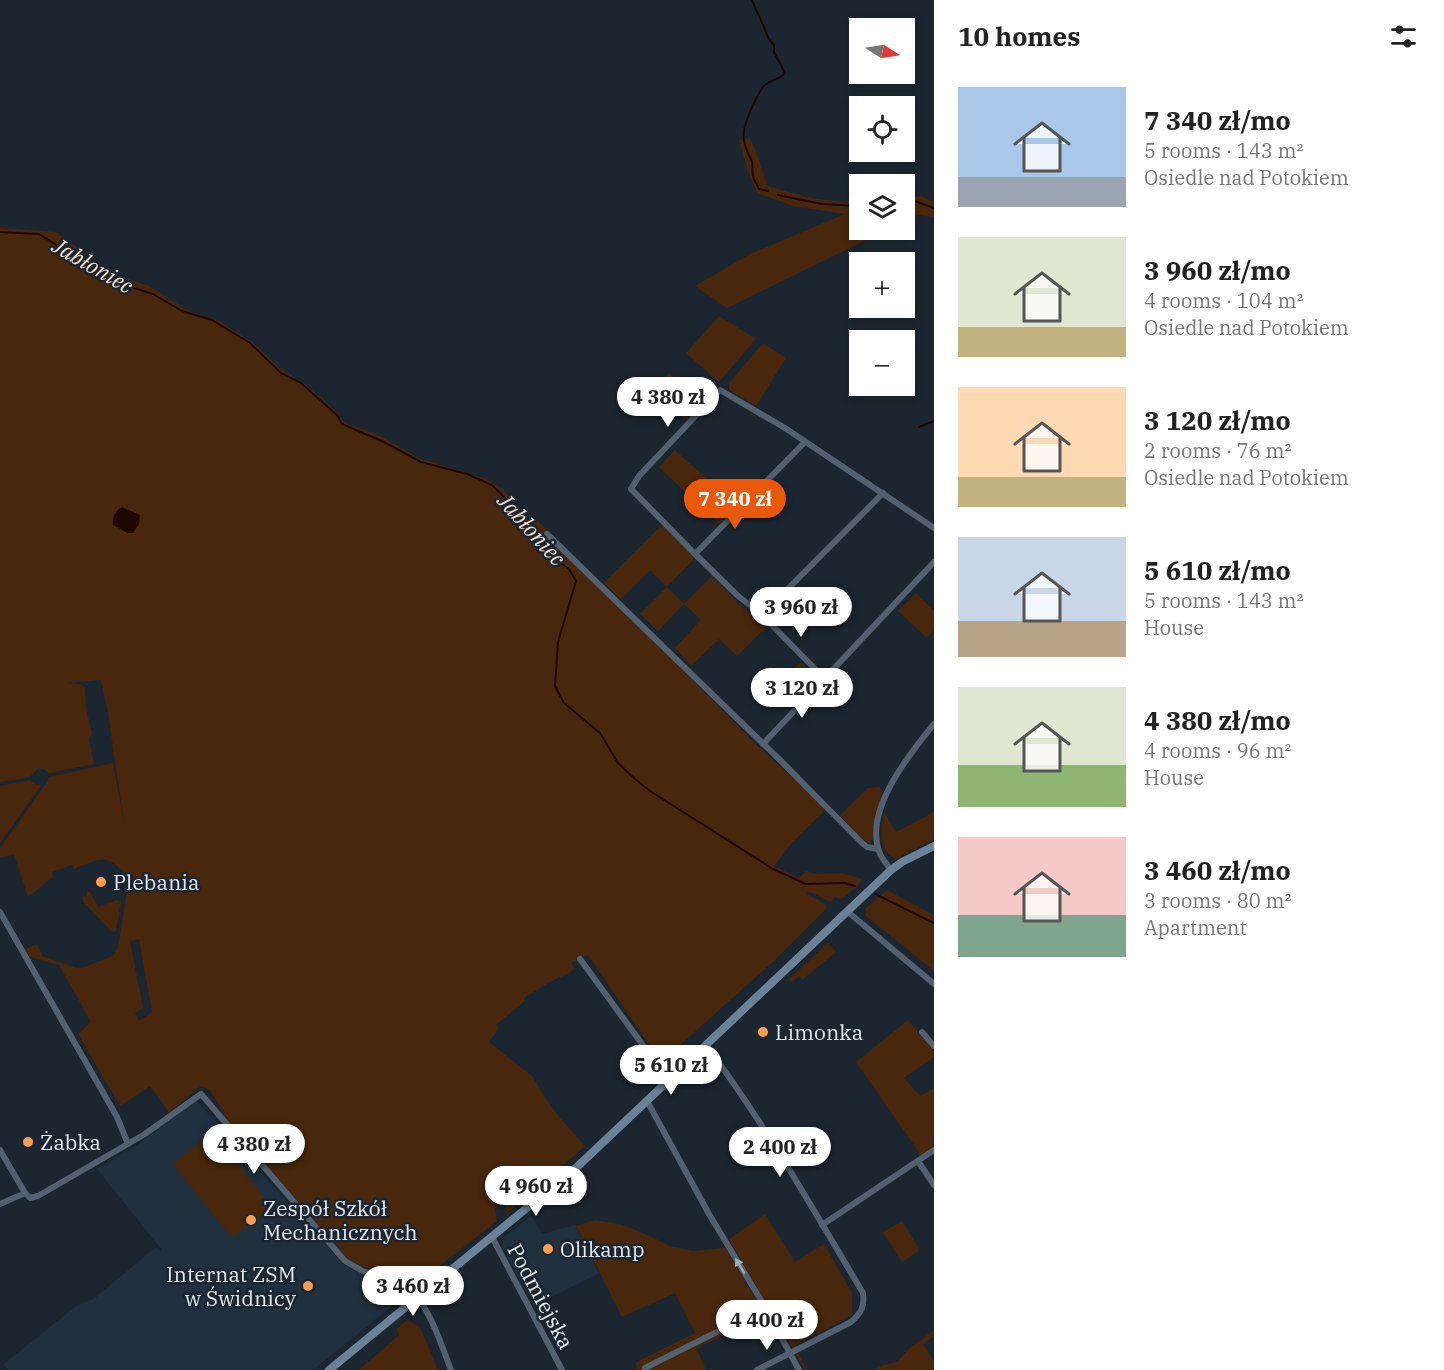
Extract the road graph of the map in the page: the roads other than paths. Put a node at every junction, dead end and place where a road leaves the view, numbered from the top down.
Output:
1 (805, 442) junction
2 (883, 492) junction
3 (934, 528) edge
4 (547, 534) dead end
5 (695, 554) junction
6 (934, 562) edge
7 (762, 615) junction
8 (823, 677) junction
9 (934, 724) edge
10 (763, 744) junction
11 (934, 846) edge
12 (878, 849) junction
13 (891, 870) junction
14 (0, 912) edge
15 (848, 912) junction
16 (3, 927) edge
17 (580, 959) dead end
18 (934, 984) edge
19 (922, 1032) dead end
20 (706, 1045) junction
21 (934, 1046) edge
22 (669, 1081) junction
23 (648, 1103) junction
24 (128, 1144) junction
25 (0, 1150) edge
26 (934, 1150) edge
27 (918, 1161) junction
28 (934, 1185) edge
29 (25, 1193) junction
30 (0, 1204) edge
31 (822, 1225) junction
32 (492, 1237) junction
33 (373, 1274) dead end
34 (387, 1277) dead end
35 (416, 1298) junction
36 (765, 1308) junction
37 (789, 1354) junction
38 (645, 1368) dead end
39 (329, 1370) edge
40 (451, 1370) edge
41 (562, 1370) edge
42 (757, 1370) edge
43 (799, 1370) edge

1 - 2 street
1 - 5 street
1 - 5 street
2 - 3 street
2 - 7 street
4 - 10 street
5 - 7 street
6 - 8 street
7 - 8 street
8 - 10 street
9 - 12 street
10 - 12 street
11 - 13 street
12 - 13 street
13 - 15 street
14 - 16 street
15 - 18 street
15 - 20 street
16 - 24 street
17 - 22 street
19 - 21 street
20 - 22 street
20 - 31 street
22 - 23 street
23 - 32 street
36 -> 23 street
24 - 29 street
24 - 33 street
25 - 29 street
26 - 27 street
27 - 28 street
27 - 31 street
29 - 30 street
31 - 37 street
32 - 35 street
32 - 41 street, Podmiejska
34 - 35 street
35 - 39 street
35 - 40 street
36 - 37 street
36 - 38 street
37 - 42 street
37 - 43 street

